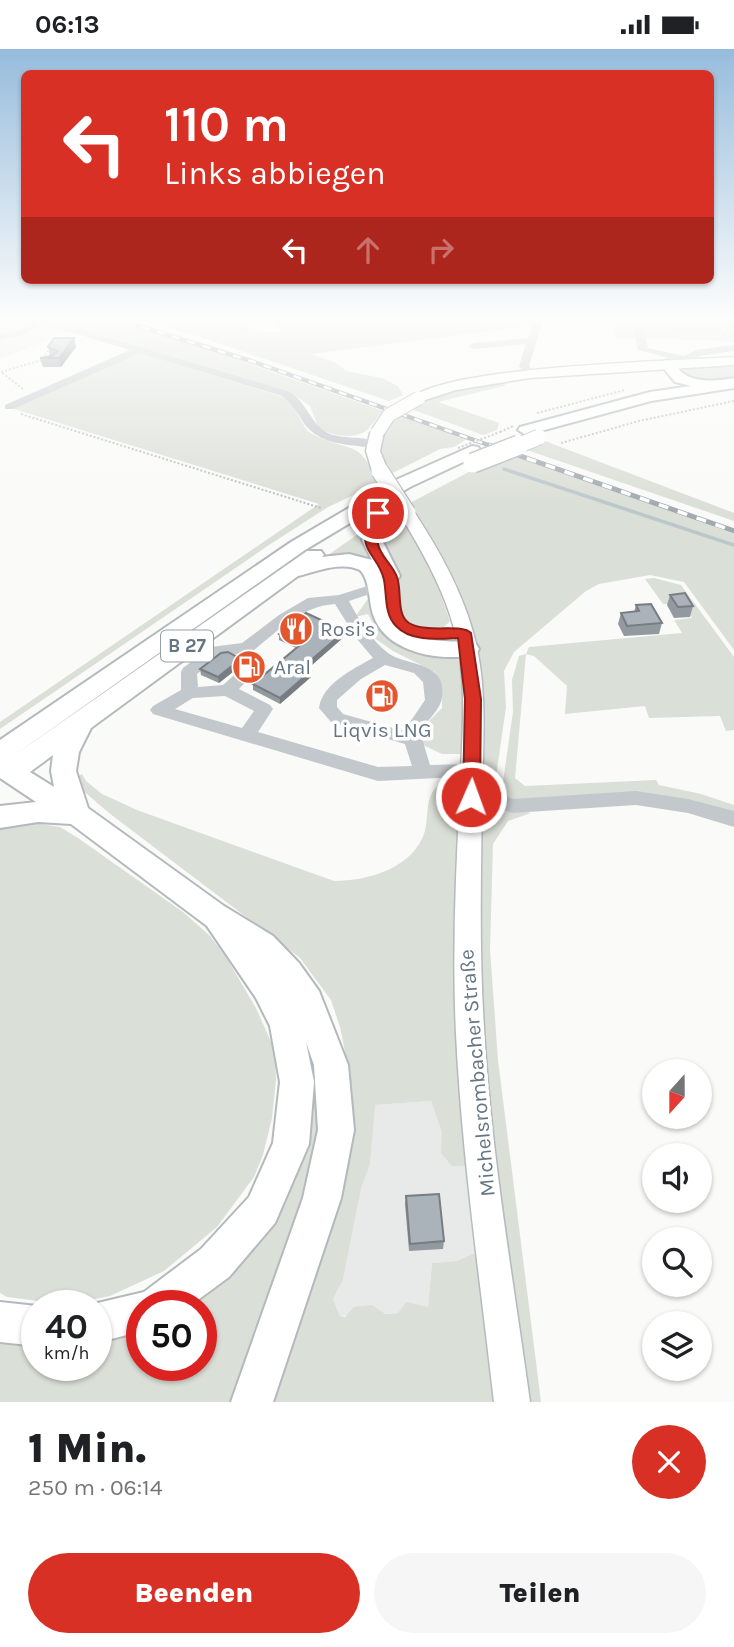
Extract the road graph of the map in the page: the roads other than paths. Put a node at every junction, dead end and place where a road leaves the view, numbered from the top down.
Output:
1 (68, 380) edge
2 (241, 380) edge
3 (517, 380) edge
4 (667, 380) edge
5 (683, 380) edge
6 (730, 386) edge
7 (650, 397) junction
8 (20, 401) road end
9 (527, 426) junction
10 (375, 438) junction
11 (467, 454) junction
12 (378, 513) junction
13 (289, 572) junction
14 (377, 587) junction
15 (340, 599) junction
16 (466, 641) junction
17 (246, 648) junction
18 (383, 659) junction
19 (227, 690) junction
20 (190, 693) junction
21 (86, 719) junction
22 (247, 735) junction
23 (412, 740) junction
24 (2, 768) edge
25 (421, 770) junction
26 (472, 784) junction
27 (78, 815) junction
28 (0, 817) edge
29 (734, 819) edge
30 (214, 915) junction
31 (179, 1290) edge
32 (0, 1322) edge
33 (21, 1324) edge
34 (252, 1402) edge
35 (512, 1402) edge

1 - 8 street
2 - 10 street
3 - 10 main road, bridge
4 - 7 highway
5 - 6 highway
6 - 7 highway, B 27
6 - 9 highway, B 27
7 - 9 highway, B 27
9 - 11 highway, B 27, bridge
10 - 16 main road, Michelsrombacher Straße, bridge
11 - 12 highway, B 27
11 - 24 highway, B 27
12 - 13 highway, B 27
12 - 16 highway
13 - 14 highway
13 - 21 highway, B 27
14 - 15 street
14 - 16 highway
15 - 17 street
15 - 18 street
16 - 26 main road, Michelsrombacher Straße
17 - 19 street
17 - 20 street
18 - 23 street
18 - 23 street
19 - 20 street
19 - 22 street
20 - 22 street
21 - 24 highway, B 27
21 - 27 highway
22 - 25 street
23 - 25 street
24 - 27 highway
25 - 26 street
26 - 29 street
26 - 35 main road, Michelsrombacher Straße
27 - 28 highway
27 - 30 highway
30 - 31 highway
30 - 34 highway
32 - 33 highway

